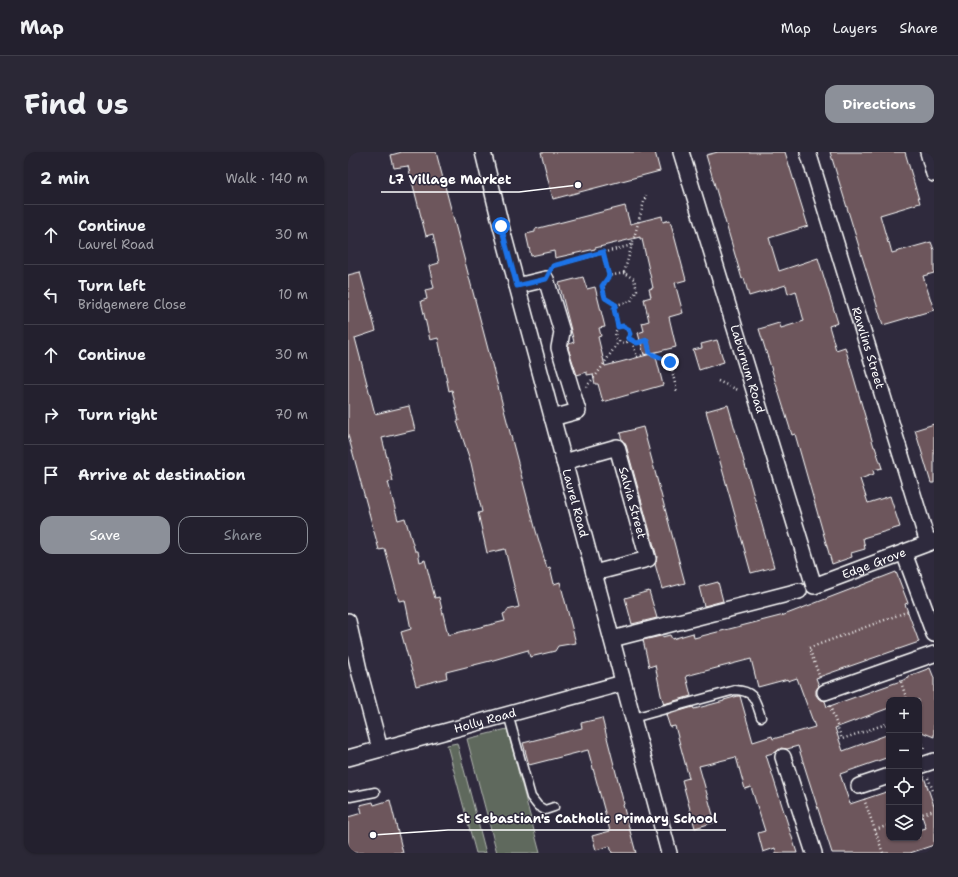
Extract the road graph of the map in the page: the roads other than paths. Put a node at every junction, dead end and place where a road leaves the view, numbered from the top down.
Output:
1 (483, 152) edge
2 (681, 152) edge
3 (808, 152) edge
4 (928, 152) edge
5 (934, 174) edge
6 (517, 286) junction
7 (552, 418) junction
8 (564, 462) junction
9 (931, 542) edge
10 (904, 553) junction
11 (594, 573) junction
12 (814, 586) joint
13 (799, 591) dead end
14 (348, 621) edge
15 (934, 634) edge
16 (612, 639) junction
17 (934, 654) edge
18 (623, 683) junction
19 (825, 692) dead end
20 (508, 714) junction
21 (761, 716) dead end
22 (632, 718) junction
23 (380, 749) junction
24 (783, 757) dead end
25 (348, 758) edge
26 (934, 761) edge
27 (922, 765) edge
28 (886, 777) edge
29 (859, 786) road end
30 (375, 792) dead end
31 (348, 796) edge
32 (554, 807) dead end
33 (669, 853) edge
34 (814, 853) edge

1 - 6 street, Laurel Road
2 - 12 street, Laburnum Road
3 - 9 street, Rawlins Street
4 - 5 street
6 - 7 street, Laurel Road
6 - 7 street
7 - 8 street, Laurel Road
8 - 11 street, Laurel Road
8 - 11 street, Salvia Street
9 - 10 street, Edge Grove
10 - 12 street, Edge Grove
10 - 15 street
11 - 16 street, Laurel Road
13 - 16 street
14 - 23 street
16 - 18 street, Laurel Road
17 - 19 street
18 - 20 street, Holly Road
18 - 22 street, Laurel Road
20 - 23 street, Holly Road
20 - 32 lane
21 - 22 lane
22 - 33 street, Laurel Road
23 - 25 street, Holly Road
24 - 34 street
26 - 27 street
28 - 29 street
30 - 31 lane

